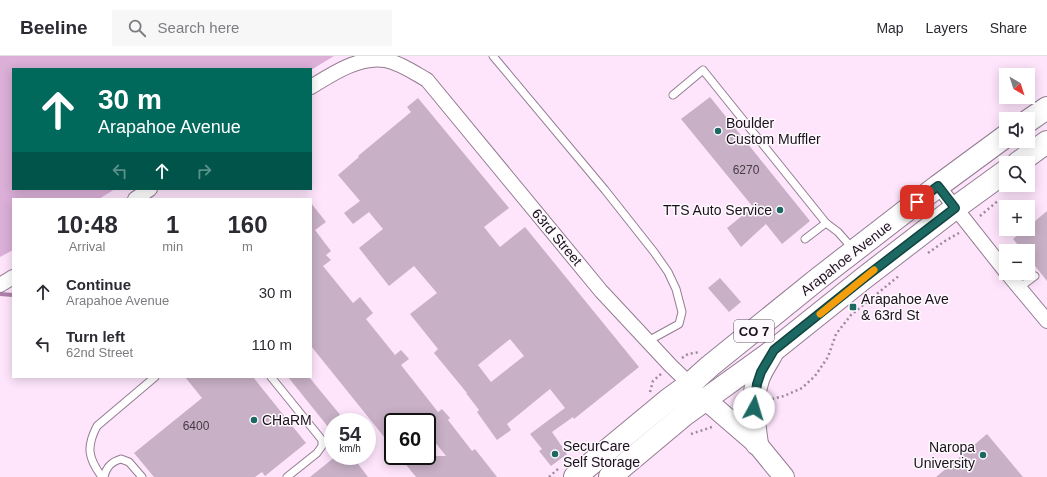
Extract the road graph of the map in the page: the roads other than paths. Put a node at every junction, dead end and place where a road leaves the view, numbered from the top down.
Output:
1 (493, 56) edge
2 (312, 86) edge
3 (673, 95) dead end
4 (1047, 108) edge
5 (1035, 116) edge
6 (999, 141) edge
7 (1047, 142) edge
8 (1028, 156) edge
9 (999, 176) edge
10 (938, 186) junction
11 (148, 190) edge
12 (136, 198) edge
13 (955, 208) junction
14 (826, 223) junction
15 (805, 240) dead end
16 (854, 251) junction
17 (999, 263) edge
18 (12, 278) edge
19 (1012, 280) edge
20 (1030, 280) edge
21 (0, 285) edge
22 (1019, 288) junction
23 (1047, 321) edge
24 (648, 341) junction
25 (774, 350) junction
26 (154, 378) edge
27 (271, 378) edge
28 (690, 384) junction
29 (706, 400) junction
30 (757, 444) junction
31 (103, 477) edge
32 (142, 477) edge
33 (287, 477) edge
34 (575, 477) edge
35 (610, 477) edge
36 (784, 477) edge

1 - 24 lane
2 - 24 street, 63rd Street
3 - 14 lane
4 - 5 main road
6 - 10 main road, Arapahoe Avenue / CO 7
7 - 8 main road
9 - 13 main road, Arapahoe Avenue / CO 7
10 - 13 street
10 - 16 main road, Arapahoe Avenue / CO 7
11 - 12 street
13 - 17 street
13 - 25 main road, Arapahoe Avenue / CO 7
14 - 15 lane
14 - 16 lane
16 - 28 main road, Arapahoe Avenue / CO 7
18 - 21 street
19 - 22 street
20 - 22 lane
22 - 23 street
24 - 28 street, 63rd Street
25 - 29 main road, Arapahoe Avenue / CO 7
25 - 30 main road
26 - 31 lane
27 - 33 lane
28 - 29 street, 63rd Street
28 - 34 main road, CO 7
29 - 30 street, 63rd Street
29 - 35 main road, CO 7
30 - 36 street, 63rd Street
31 - 32 lane

